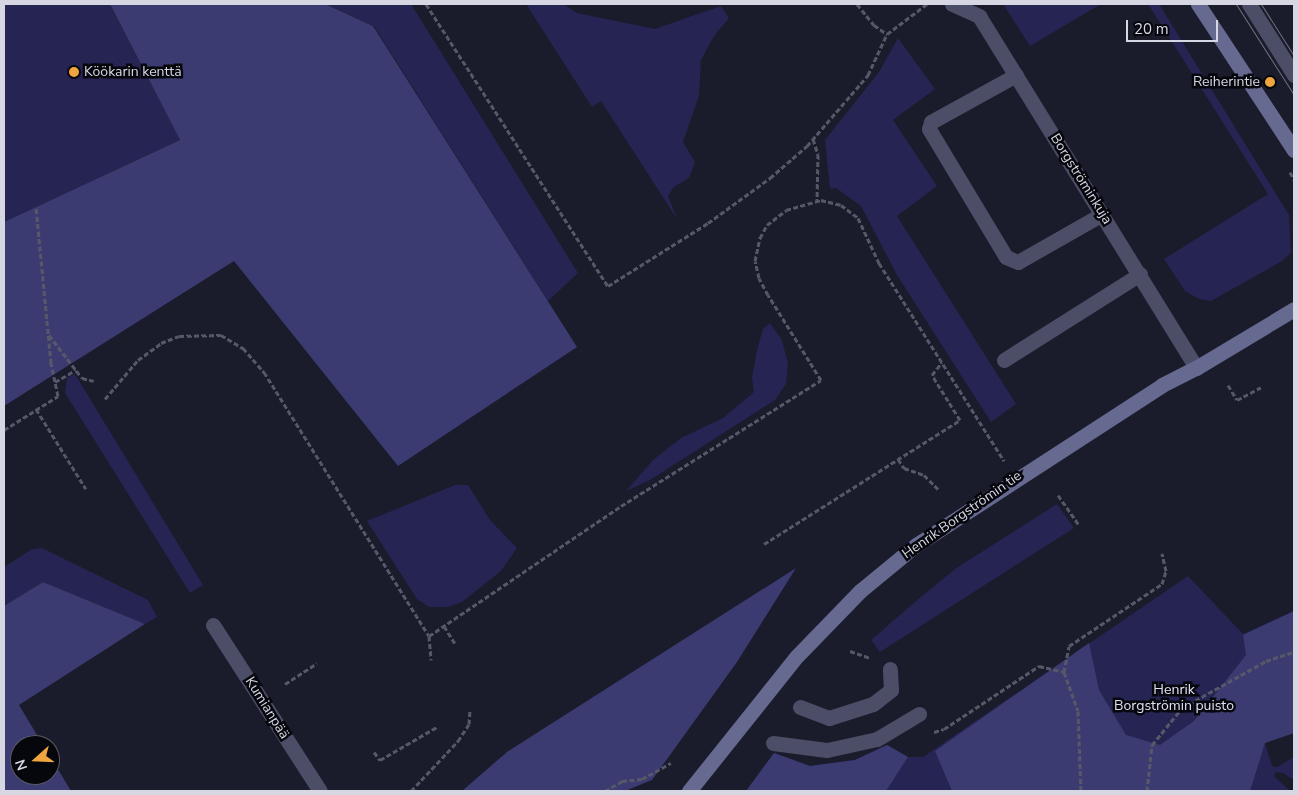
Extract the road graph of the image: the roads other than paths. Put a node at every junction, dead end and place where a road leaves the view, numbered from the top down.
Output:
1 (952, 4) edge
2 (1198, 4) edge
3 (1248, 4) edge
4 (1016, 75) junction
5 (1294, 75) edge
6 (1294, 150) edge
7 (1102, 214) junction
8 (1140, 274) junction
9 (1294, 308) edge
10 (1004, 360) dead end
11 (1196, 368) junction
12 (214, 625) dead end
13 (890, 669) dead end
14 (800, 707) dead end
15 (919, 714) dead end
16 (773, 743) dead end
17 (320, 791) edge
18 (689, 791) edge

1 - 4 street, Borgströminkuja
2 - 6 street
3 - 5 street
4 - 7 street, Borgströminkuja
4 - 7 street
7 - 8 street, Borgströminkuja
8 - 10 street
8 - 11 street, Borgströminkuja
9 - 11 street, Henrik Borgströmin tie
11 - 18 street, Henrik Borgströmin tie
12 - 17 street, Kumianpää
13 - 14 street
15 - 16 street

